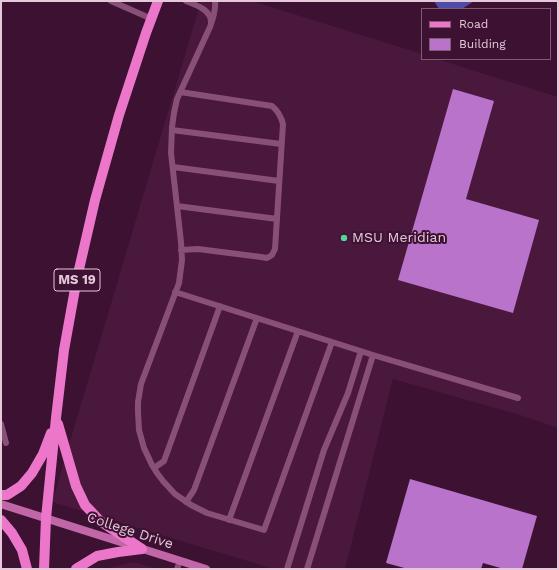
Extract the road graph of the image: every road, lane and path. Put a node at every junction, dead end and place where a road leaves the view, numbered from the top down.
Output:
1 (112, 1) edge
2 (158, 1) edge
3 (186, 1) edge
4 (215, 1) edge
5 (152, 20) junction
6 (210, 27) junction
7 (180, 92) junction
8 (172, 130) junction
9 (281, 144) junction
10 (173, 167) junction
11 (279, 181) junction
12 (177, 206) junction
13 (277, 219) junction
14 (182, 250) junction
15 (175, 292) junction
16 (220, 306) junction
17 (257, 318) junction
18 (298, 331) junction
19 (332, 342) junction
20 (361, 351) junction
21 (373, 355) junction
22 (518, 398) dead end
23 (56, 418) junction
24 (1, 424) edge
25 (6, 442) dead end
26 (154, 468) junction
27 (1, 495) edge
28 (186, 502) junction
29 (1, 504) edge
30 (46, 518) junction
31 (1, 520) edge
32 (229, 520) junction
33 (142, 549) junction
34 (178, 565) edge
35 (201, 568) edge
36 (28, 569) edge
37 (44, 569) edge
38 (76, 569) edge
39 (287, 569) edge
40 (307, 569) edge

1 - 5 lane
2 - 5 main road, MS 19
3 - 6 lane
4 - 6 lane
5 - 23 main road, MS 19
6 - 7 lane
7 - 8 lane
7 - 9 lane
8 - 9 lane
8 - 10 lane
9 - 11 lane
10 - 11 lane
10 - 12 lane
11 - 13 lane
12 - 13 lane
12 - 14 lane
13 - 14 lane
14 - 15 lane
15 - 16 lane
15 - 26 lane
16 - 17 lane
16 - 26 lane
17 - 18 lane
17 - 28 lane
18 - 19 lane
18 - 32 lane
19 - 20 lane
19 - 32 lane
20 - 21 lane
20 - 39 lane
21 - 22 lane
21 - 40 lane
23 - 27 main road
23 - 30 main road, MS 19
23 - 33 main road
24 - 25 lane
26 - 28 lane
28 - 32 lane
29 - 30 street, College Drive
30 - 33 street, College Drive
30 - 37 main road, MS 19
31 - 36 main road
33 - 34 street, College Drive
33 - 38 main road
34 - 35 street, College Drive

